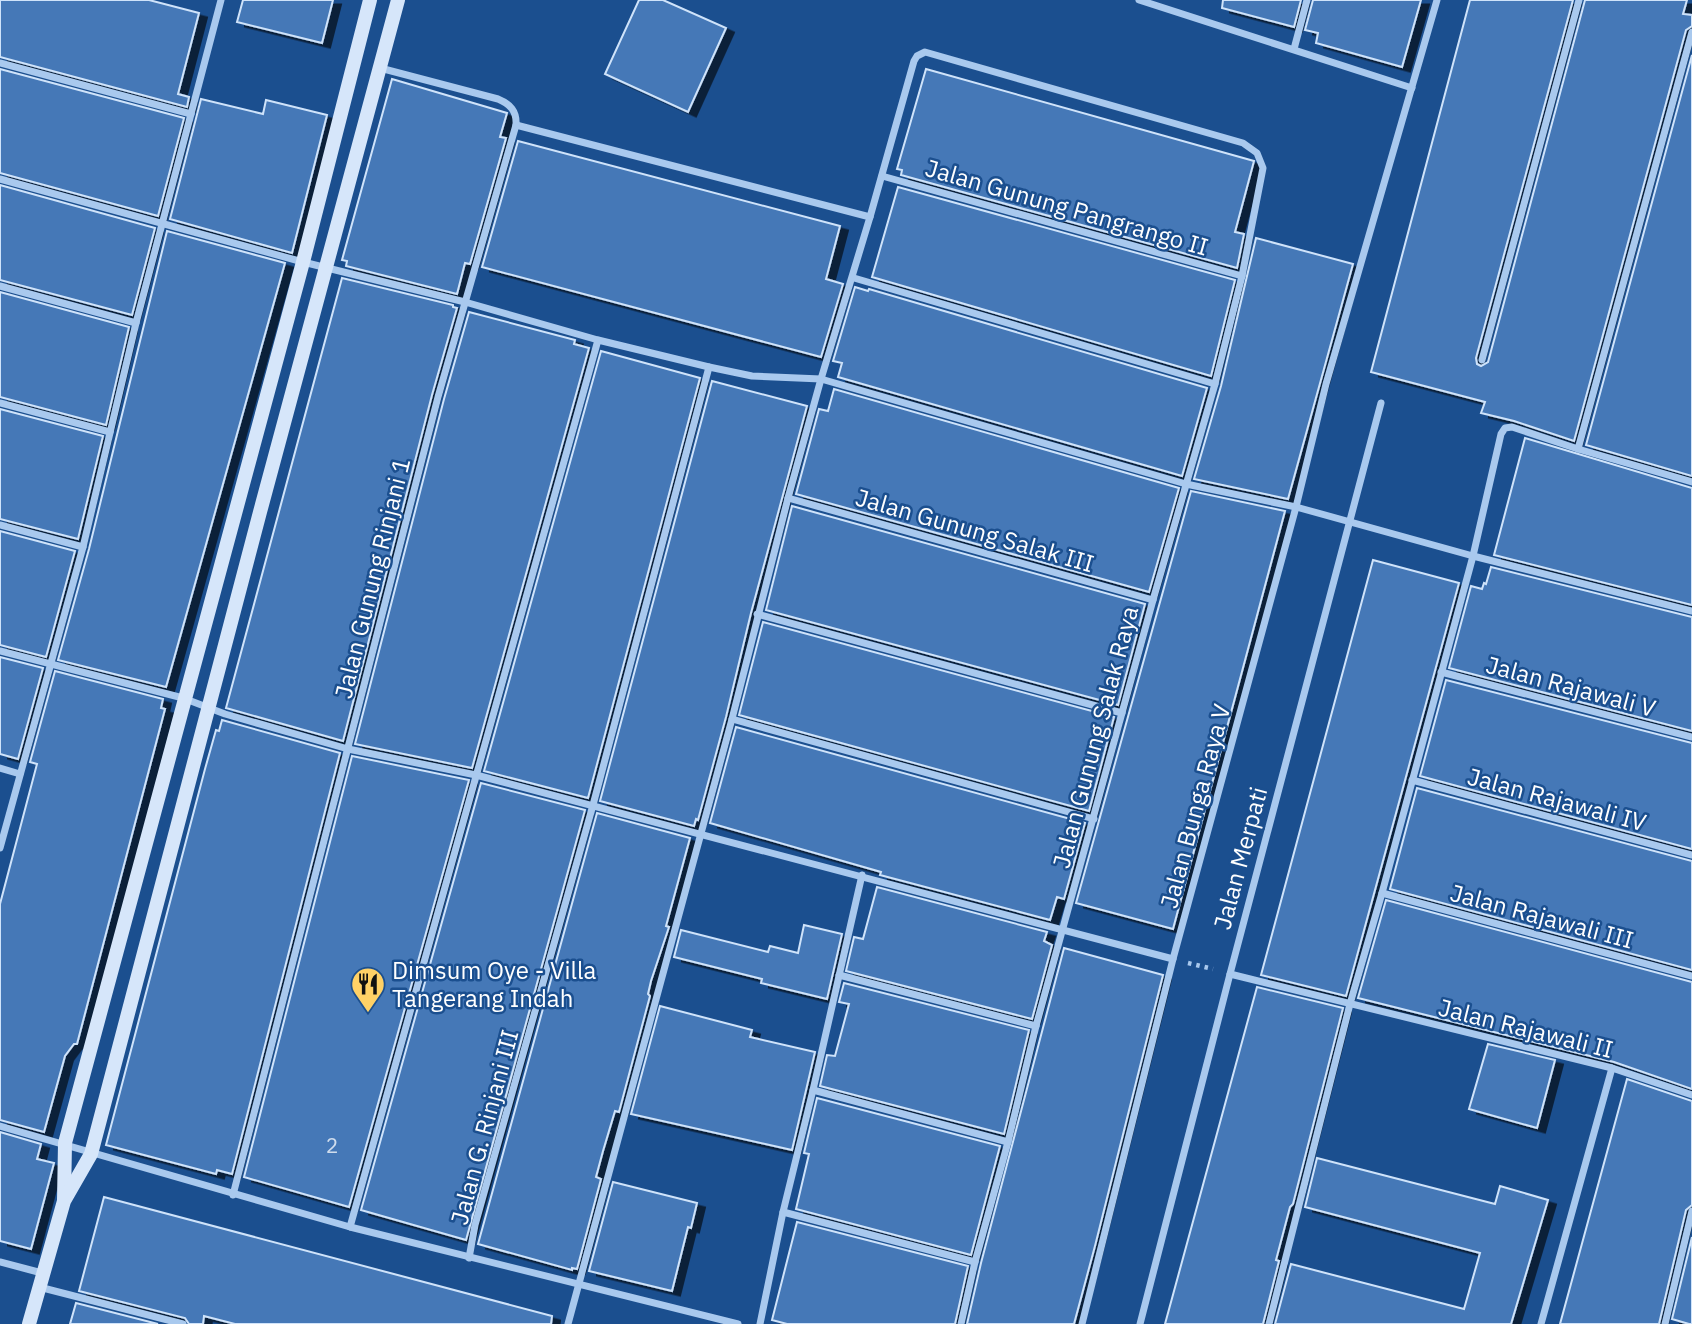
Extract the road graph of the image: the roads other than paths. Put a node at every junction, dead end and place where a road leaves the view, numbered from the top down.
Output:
1 (221, 0) edge
2 (370, 0) edge
3 (398, 0) edge
4 (1139, 0) edge
5 (1179, 0) edge
6 (1307, 0) edge
7 (1437, 0) edge
8 (1579, 0) edge
9 (1176, 10) junction
10 (1692, 32) edge
11 (1294, 49) junction
12 (0, 63) edge
13 (380, 67) junction
14 (1412, 88) junction
15 (191, 114) junction
16 (516, 125) junction
17 (882, 176) junction
18 (0, 179) edge
19 (870, 218) junction
20 (162, 223) junction
21 (303, 262) junction
22 (326, 266) junction
23 (1242, 276) junction
24 (853, 278) junction
25 (0, 286) edge
26 (465, 302) junction
27 (136, 323) junction
28 (598, 340) junction
29 (1482, 360) dead end
30 (709, 367) junction
31 (821, 379) junction
32 (1215, 384) junction
33 (0, 403) edge
34 (1381, 403) dead end
35 (110, 432) junction
36 (1577, 449) junction
37 (1692, 480) edge
38 (1186, 484) junction
39 (788, 498) junction
40 (1296, 507) junction
41 (1350, 522) junction
42 (0, 525) edge
43 (83, 547) junction
44 (1473, 556) junction
45 (1153, 600) junction
46 (1692, 611) edge
47 (757, 614) junction
48 (0, 651) edge
49 (50, 664) junction
50 (1441, 672) junction
51 (183, 698) junction
52 (209, 709) junction
53 (1122, 713) junction
54 (733, 719) junction
55 (1692, 737) edge
56 (348, 749) junction
57 (0, 768) edge
58 (20, 774) junction
59 (476, 775) junction
60 (1412, 780) junction
61 (593, 805) junction
62 (1094, 819) junction
63 (702, 833) junction
64 (0, 848) edge
65 (1692, 855) edge
66 (862, 875) junction
67 (1382, 892) junction
68 (1063, 929) junction
69 (1173, 959) junction
70 (1230, 974) junction
71 (839, 975) junction
72 (1692, 976) edge
73 (1350, 1004) junction
74 (1036, 1026) junction
75 (1612, 1068) junction
76 (813, 1090) junction
77 (1692, 1095) edge
78 (0, 1126) edge
79 (1008, 1142) junction
80 (65, 1143) junction
81 (91, 1153) junction
82 (233, 1195) junction
83 (64, 1201) junction
84 (783, 1212) junction
85 (1692, 1213) edge
86 (350, 1227) junction
87 (469, 1258) junction
88 (0, 1262) edge
89 (975, 1262) junction
90 (41, 1280) junction
91 (579, 1285) junction
92 (29, 1324) edge
93 (181, 1324) edge
94 (568, 1324) edge
95 (737, 1324) edge
96 (760, 1324) edge
97 (961, 1324) edge
98 (1082, 1324) edge
99 (1140, 1324) edge
100 (1269, 1324) edge
101 (1541, 1324) edge
102 (1665, 1324) edge

1 - 15 street
2 - 21 main road
3 - 13 main road
4 - 9 street
5 - 9 street
6 - 11 street
7 - 14 street, Jalan Bunga Raya V
8 - 29 street
9 - 11 street
10 - 36 street
11 - 14 street
12 - 15 street
13 - 16 street
13 - 22 main road
14 - 40 street, Jalan Bunga Raya V
15 - 20 street
16 - 19 street
16 - 26 street, Jalan Gunung Rinjani 1
17 - 19 street
17 - 23 street, Jalan Gunung Pangrango II
17 - 23 street, Jalan Gunung Salak Raya
18 - 20 street
19 - 24 street
20 - 21 street
20 - 27 street
21 - 22 street
21 - 51 main road
22 - 26 street
22 - 52 main road
23 - 32 street, Jalan Gunung Salak Raya
24 - 31 street
24 - 32 street
25 - 27 street
26 - 28 street
26 - 56 street, Jalan Gunung Rinjani 1
27 - 35 street
28 - 30 street
28 - 59 street
30 - 31 street
30 - 61 street, Jalan G. Rinjani III
31 - 38 street
31 - 39 street
32 - 38 street, Jalan Gunung Salak Raya
33 - 35 street
34 - 41 street, Jalan Merpati
35 - 43 street
36 - 37 street
36 - 44 street
38 - 40 street
38 - 45 street, Jalan Gunung Salak Raya
39 - 45 street, Jalan Gunung Salak III
39 - 47 street
40 - 41 street
40 - 69 street, Jalan Bunga Raya V
41 - 44 street
41 - 70 street, Jalan Merpati
42 - 43 street
43 - 49 street
44 - 46 street
44 - 50 street
45 - 53 street, Jalan Gunung Salak Raya
47 - 53 street
47 - 54 street
48 - 49 street
49 - 51 street
49 - 58 street
50 - 55 street, Jalan Rajawali V
50 - 60 street
51 - 52 street
51 - 80 main road
52 - 56 street
52 - 81 main road
53 - 62 street, Jalan Gunung Salak Raya
54 - 62 street
54 - 63 street
56 - 59 street
56 - 82 street, Jalan Gunung Rinjani 1
57 - 58 street
58 - 64 street
59 - 61 street
59 - 86 street
60 - 65 street, Jalan Rajawali IV
60 - 67 street
61 - 63 street
61 - 87 street, Jalan G. Rinjani III
62 - 68 street, Jalan Gunung Salak Raya
63 - 66 street
63 - 91 street
66 - 68 street
66 - 71 street
67 - 72 street, Jalan Rajawali III
67 - 73 street
68 - 69 street
68 - 74 street, Jalan Gunung Salak Raya
69 - 98 street, Jalan Bunga Raya V
70 - 73 street, Jalan Rajawali II
70 - 99 street, Jalan Merpati
71 - 74 street
71 - 76 street
73 - 75 street, Jalan Rajawali II
73 - 100 street
74 - 79 street, Jalan Gunung Salak Raya
75 - 77 street, Jalan Rajawali II
75 - 101 street
76 - 79 street
76 - 84 street
78 - 80 street
79 - 89 street, Jalan Gunung Salak Raya
80 - 81 street
80 - 83 main road
81 - 82 street
81 - 83 main road
82 - 86 street
83 - 90 main road
84 - 89 street
84 - 96 street
85 - 102 street
86 - 87 street
87 - 91 street
88 - 90 street
89 - 97 street, Jalan Gunung Salak Raya
90 - 92 main road
90 - 93 street
91 - 94 street
91 - 95 street

